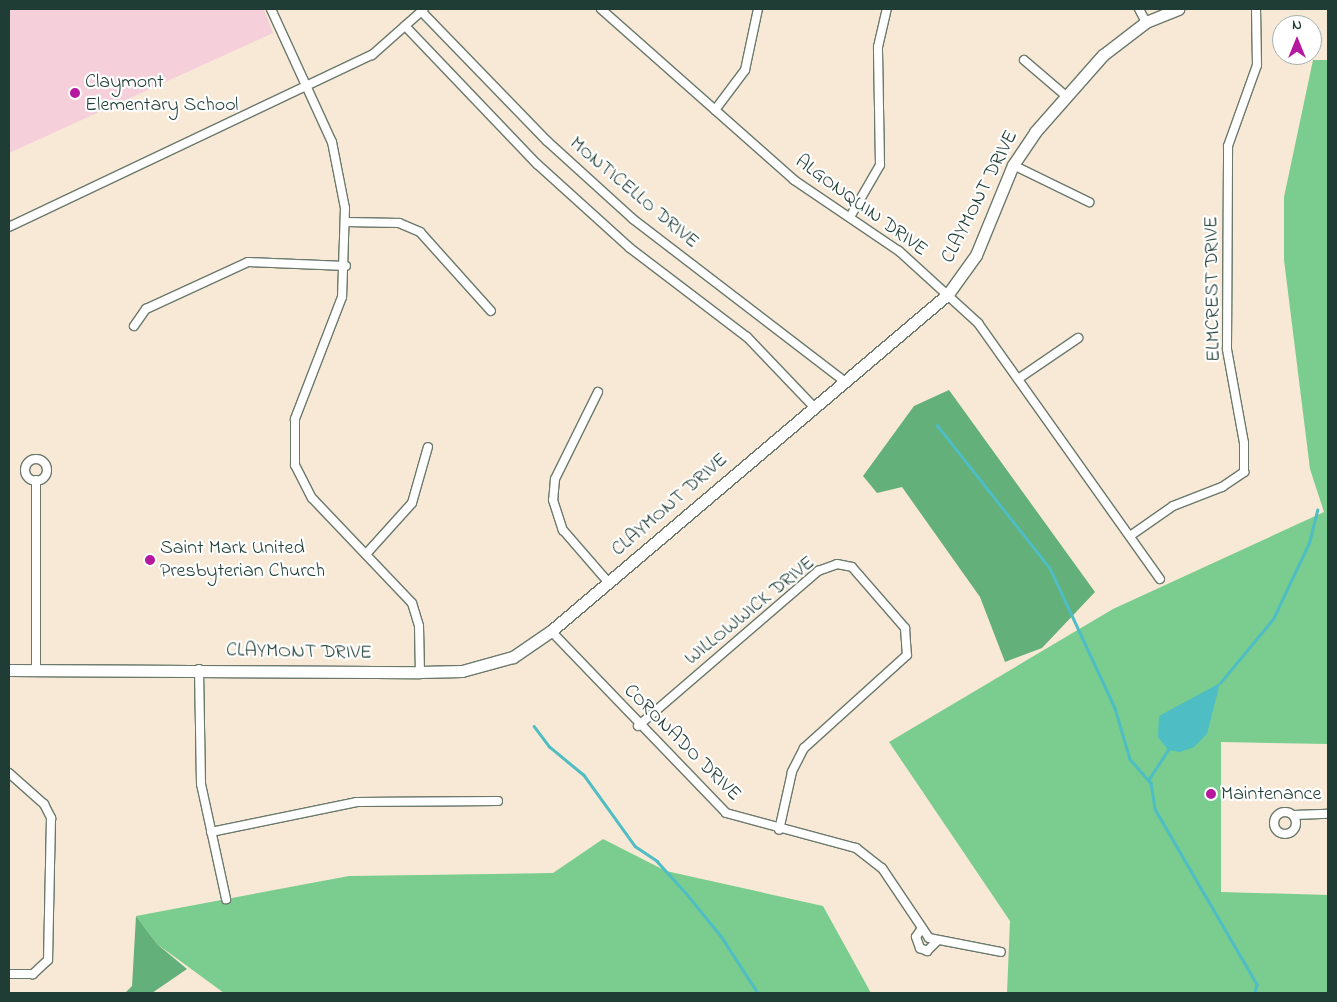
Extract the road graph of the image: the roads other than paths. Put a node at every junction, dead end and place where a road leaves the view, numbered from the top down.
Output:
1 (271, 9) edge
2 (600, 9) edge
3 (758, 9) edge
4 (887, 9) edge
5 (1139, 9) edge
6 (1178, 9) edge
7 (1256, 9) edge
8 (422, 10) edge
9 (1146, 22) junction
10 (405, 26) junction
11 (1024, 60) dead end
12 (308, 87) junction
13 (1066, 96) junction
14 (715, 110) junction
15 (1014, 165) junction
16 (1089, 202) dead end
17 (850, 217) junction
18 (346, 222) junction
19 (9, 226) edge
20 (346, 266) junction
21 (948, 294) junction
22 (491, 311) dead end
23 (134, 326) dead end
24 (1078, 338) dead end
25 (1018, 380) junction
26 (844, 381) junction
27 (598, 392) dead end
28 (813, 406) junction
29 (428, 447) dead end
30 (36, 480) dead end
31 (1130, 536) junction
32 (367, 553) junction
33 (1160, 579) dead end
34 (608, 582) junction
35 (551, 631) junction
36 (199, 669) junction
37 (9, 670) edge
38 (36, 670) junction
39 (420, 672) junction
40 (638, 726) junction
41 (9, 773) edge
42 (498, 801) dead end
43 (1328, 814) edge
44 (1294, 815) dead end
45 (779, 830) junction
46 (211, 832) junction
47 (226, 899) dead end
48 (920, 931) junction
49 (936, 942) junction
50 (1001, 952) dead end
51 (9, 974) edge

1 - 12 street
2 - 14 street, ALGONQUIN DRIVE
3 - 14 street
4 - 17 street
5 - 9 street
6 - 9 street, CLAYMONT DRIVE
7 - 31 street, ELMCREST DRIVE
8 - 10 street
8 - 26 street, MONTICELLO DRIVE
9 - 13 street, CLAYMONT DRIVE
10 - 12 street
10 - 28 street, MONTICELLO DRIVE
11 - 13 street
12 - 18 street
12 - 19 street
13 - 15 street, CLAYMONT DRIVE
14 - 17 street, ALGONQUIN DRIVE
15 - 16 street
15 - 21 street, CLAYMONT DRIVE
17 - 21 street, ALGONQUIN DRIVE
18 - 20 street
18 - 22 street
20 - 23 street
20 - 32 street
21 - 25 street, ALGONQUIN DRIVE
21 - 26 street, CLAYMONT DRIVE
24 - 25 street
25 - 31 street, ALGONQUIN DRIVE
26 - 28 street, CLAYMONT DRIVE
27 - 34 street
28 - 34 street, CLAYMONT DRIVE
29 - 32 street
30 - 38 street
31 - 33 street, ALGONQUIN DRIVE
32 - 39 street
34 - 35 street, CLAYMONT DRIVE
35 - 39 street, CLAYMONT DRIVE
35 - 40 street, CORONADO DRIVE
36 - 38 street, CLAYMONT DRIVE
36 - 39 street, CLAYMONT DRIVE
36 - 46 street
37 - 38 street, CLAYMONT DRIVE
40 - 45 street, CORONADO DRIVE
40 - 45 street, WILLOWWICK DRIVE
41 - 51 street
42 - 46 street
43 - 44 street
45 - 48 street, CORONADO DRIVE
46 - 47 street
48 - 49 street, CORONADO DRIVE
48 - 49 street, CORONADO DRIVE
49 - 50 street, CORONADO DRIVE

